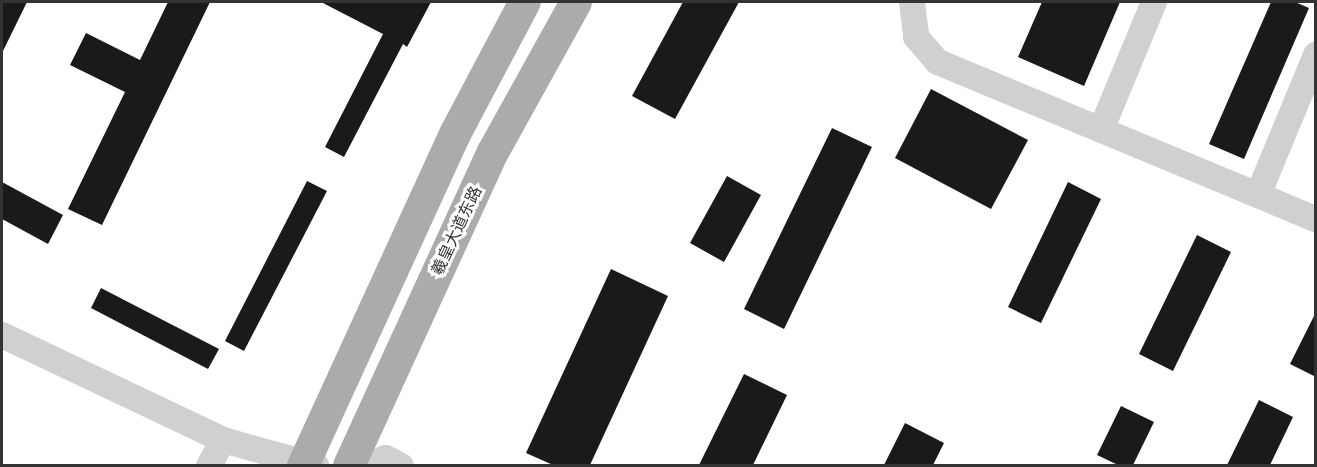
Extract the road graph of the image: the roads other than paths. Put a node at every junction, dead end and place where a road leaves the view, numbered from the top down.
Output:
1 (525, 2) edge
2 (576, 2) edge
3 (912, 2) edge
4 (1154, 2) edge
5 (1316, 55) edge
6 (1101, 130) junction
7 (1258, 195) junction
8 (1316, 219) edge
9 (2, 334) edge
10 (223, 441) junction
11 (307, 464) edge
12 (209, 465) edge
13 (349, 465) edge
14 (366, 465) edge
15 (402, 465) edge

1 - 11 main road
2 - 13 main road, 羲皇大道东路
3 - 6 street
4 - 6 street
5 - 7 street
6 - 7 street
7 - 8 street
9 - 10 street
10 - 11 street
10 - 12 street
14 - 15 street

